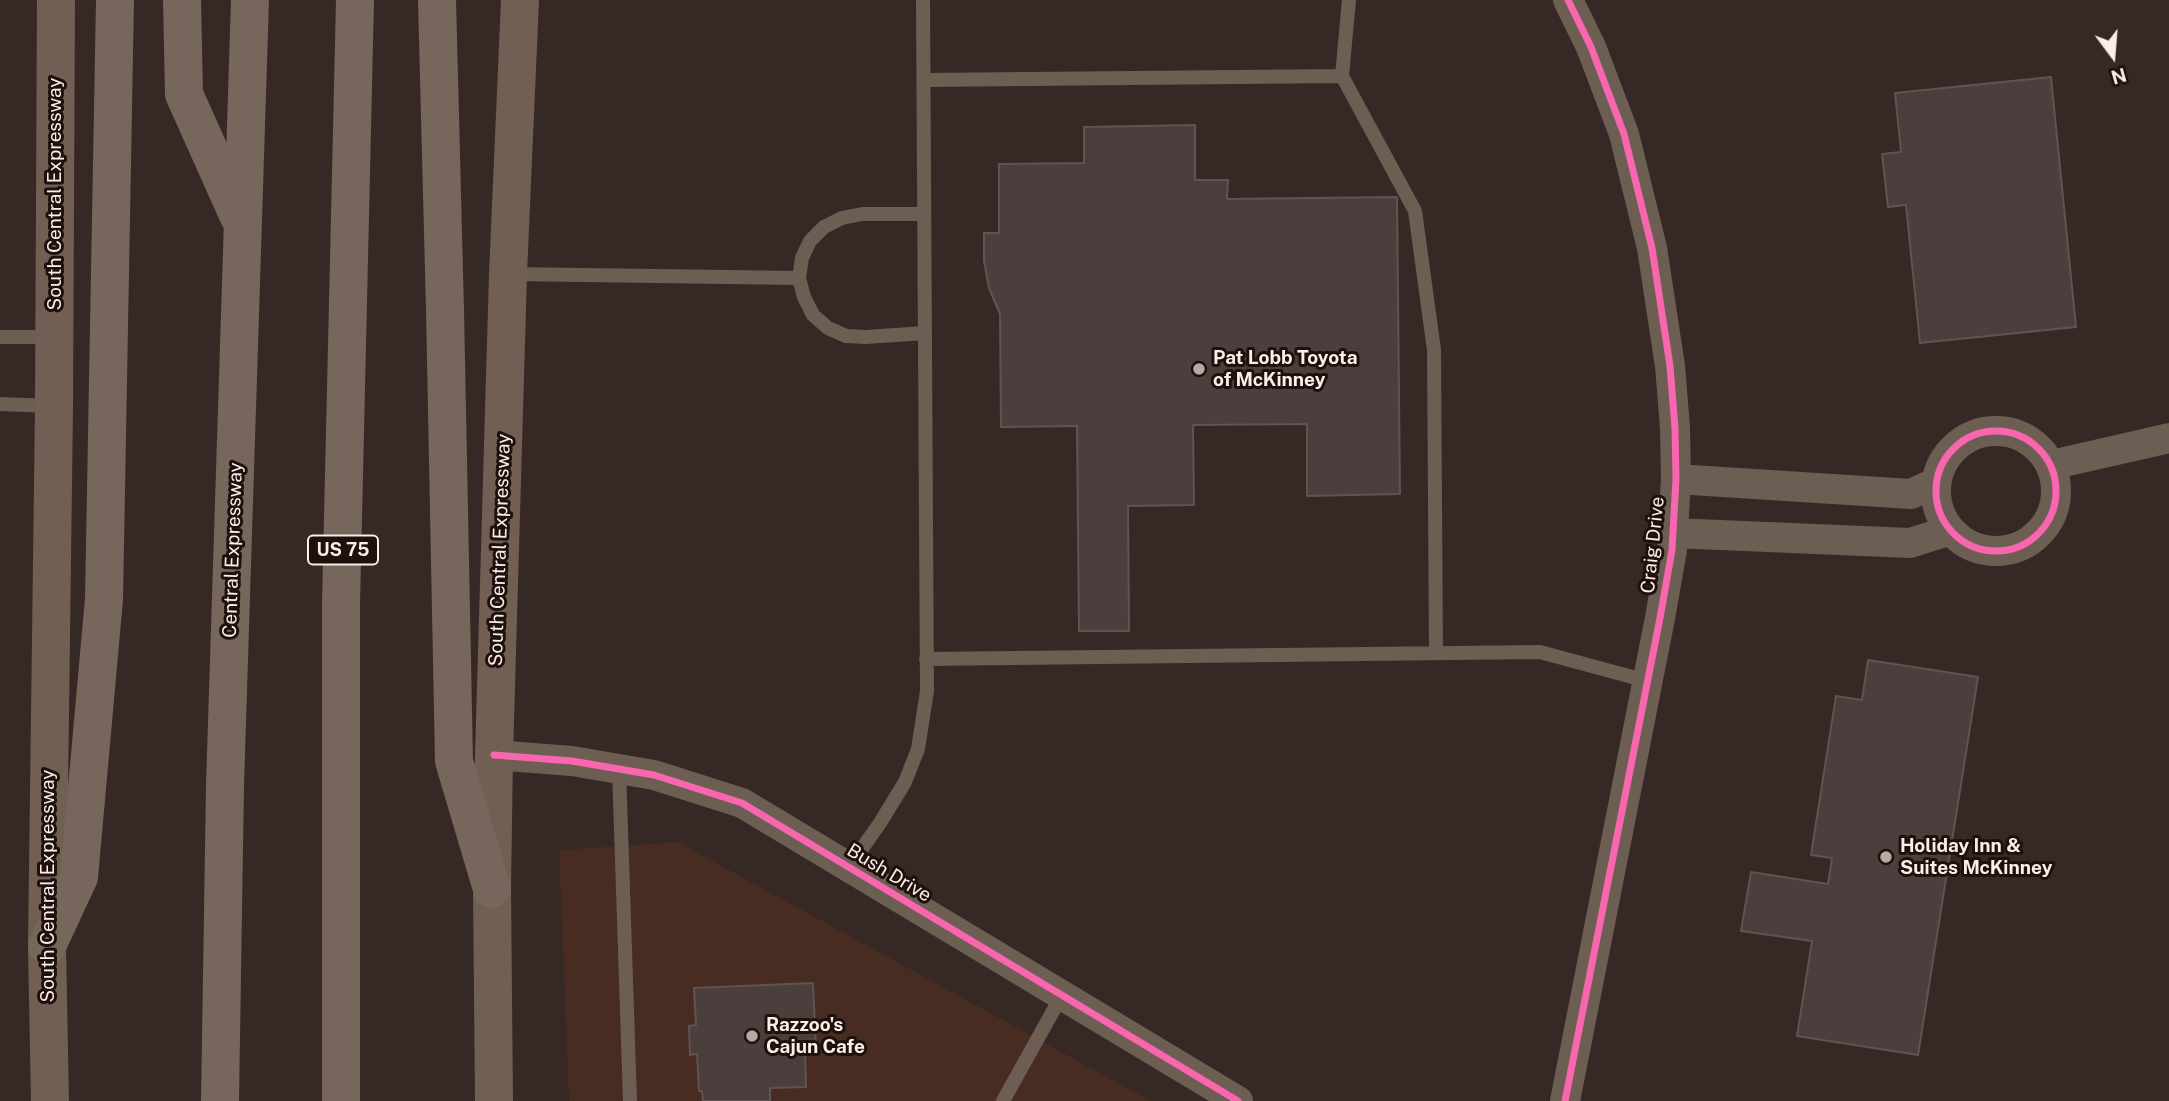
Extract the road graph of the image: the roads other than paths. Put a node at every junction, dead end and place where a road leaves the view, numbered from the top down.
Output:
1 (55, 0) edge
2 (115, 0) edge
3 (182, 0) edge
4 (250, 0) edge
5 (355, 0) edge
6 (437, 0) edge
7 (520, 0) edge
8 (923, 0) edge
9 (1349, 0) edge
10 (1568, 0) edge
11 (1342, 76) junction
12 (923, 80) junction
13 (924, 214) junction
14 (244, 227) junction
15 (509, 274) junction
16 (800, 278) junction
17 (925, 333) junction
18 (0, 337) edge
19 (54, 337) junction
20 (0, 404) edge
21 (54, 406) junction
22 (2169, 438) edge
23 (2051, 465) junction
24 (1676, 479) junction
25 (1935, 483) junction
26 (1948, 530) junction
27 (1673, 533) junction
28 (1436, 653) junction
29 (926, 659) junction
30 (1647, 681) junction
31 (494, 755) junction
32 (619, 769) junction
33 (849, 867) junction
34 (492, 889) junction
35 (47, 946) junction
36 (1062, 995) junction
37 (50, 1101) edge
38 (220, 1101) edge
39 (341, 1101) edge
40 (494, 1101) edge
41 (630, 1101) edge
42 (1003, 1101) edge
43 (1238, 1101) edge
44 (1564, 1101) edge

1 - 19 main road, South Central Expressway
2 - 35 highway
3 - 14 highway
4 - 14 highway, Central Expressway
5 - 39 highway, US 75
6 - 34 highway
7 - 15 main road, South Central Expressway
8 - 12 lane
9 - 11 lane
10 - 24 street, Craig Drive
11 - 12 lane
11 - 28 lane
12 - 13 lane
13 - 16 lane
13 - 17 lane
14 - 38 highway, Central Expressway
15 - 16 lane
15 - 31 main road, South Central Expressway
16 - 17 lane
17 - 29 lane
18 - 19 lane
19 - 21 main road, South Central Expressway
20 - 21 lane
21 - 35 main road, South Central Expressway
22 - 23 street
23 - 25 street
23 - 26 street
24 - 25 street
24 - 27 street, Craig Drive
25 - 26 street
26 - 27 street
27 - 30 street, Craig Drive
28 - 29 lane
28 - 30 lane
29 - 33 lane
30 - 44 street, Craig Drive
31 - 32 street, Bush Drive
31 - 34 main road, South Central Expressway
32 - 33 street, Bush Drive
32 - 41 lane
33 - 36 street, Bush Drive
34 - 40 main road, South Central Expressway
35 - 37 main road, South Central Expressway
36 - 42 lane
36 - 43 street, Bush Drive

